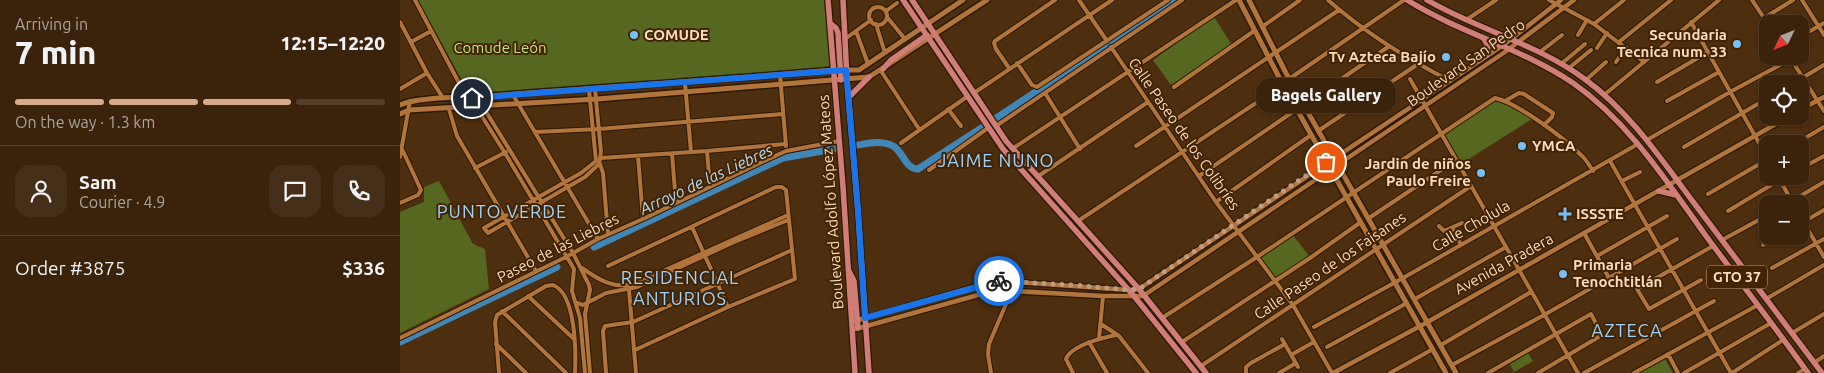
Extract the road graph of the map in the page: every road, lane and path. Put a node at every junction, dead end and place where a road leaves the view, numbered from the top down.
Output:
1 (415, 0) edge
2 (828, 0) edge
3 (843, 0) edge
4 (912, 0) edge
5 (963, 0) edge
6 (987, 0) edge
7 (1055, 0) edge
8 (1079, 0) edge
9 (1112, 0) edge
10 (1168, 0) edge
11 (1182, 0) edge
12 (1238, 0) edge
13 (1249, 0) edge
14 (1300, 0) edge
15 (1328, 0) edge
16 (1406, 0) edge
17 (1427, 0) edge
18 (1496, 0) edge
19 (1549, 0) edge
20 (1574, 0) edge
21 (1624, 0) edge
22 (1671, 0) edge
23 (1719, 0) edge
24 (1752, 0) edge
25 (1793, 0) edge
26 (1802, 0) edge
27 (900, 1) edge
28 (1559, 2) edge
29 (1564, 8) junction
30 (1339, 10) junction
31 (886, 14) junction
32 (1762, 15) edge
33 (1769, 15) edge
34 (1089, 16) junction
35 (871, 20) junction
36 (1466, 20) junction
37 (1587, 20) junction
38 (400, 22) edge
39 (1691, 22) junction
40 (1824, 23) edge
41 (876, 24) junction
42 (928, 24) junction
43 (1594, 24) junction
44 (1819, 26) junction
45 (1262, 27) junction
46 (402, 28) edge
47 (922, 28) junction
48 (1363, 29) junction
49 (432, 31) junction
50 (856, 31) junction
51 (1254, 31) junction
52 (1809, 32) edge
53 (1607, 33) junction
54 (1562, 35) dead end
55 (1578, 35) dead end
56 (1824, 35) edge
57 (1480, 36) junction
58 (930, 37) junction
59 (846, 39) junction
60 (905, 39) junction
61 (1511, 39) junction
62 (1107, 41) junction
63 (411, 42) junction
64 (1518, 42) junction
65 (1619, 42) junction
66 (1585, 44) dead end
67 (1502, 46) junction
68 (1111, 47) junction
69 (1388, 47) junction
70 (1626, 47) junction
71 (1597, 48) dead end
72 (1510, 49) junction
73 (1591, 50) dead end
74 (1275, 52) junction
75 (1540, 52) junction
76 (1708, 52) junction
77 (885, 53) junction
78 (1487, 55) junction
79 (1268, 58) junction
80 (875, 60) junction
81 (891, 60) junction
82 (1606, 62) dead end
83 (1616, 62) dead end
84 (1644, 62) junction
85 (1017, 63) junction
86 (868, 64) junction
87 (1418, 64) junction
88 (1561, 64) junction
89 (1778, 65) edge
90 (1824, 65) edge
91 (1009, 68) junction
92 (1568, 68) junction
93 (1466, 69) junction
94 (840, 70) junction
95 (882, 70) junction
96 (1128, 72) junction
97 (1719, 72) junction
98 (427, 73) junction
99 (780, 75) junction
100 (1471, 75) junction
101 (1808, 75) edge
102 (869, 77) junction
103 (1289, 79) junction
104 (1410, 79) dead end
105 (841, 80) junction
106 (1586, 80) junction
107 (1450, 81) junction
108 (1657, 82) dead end
109 (686, 83) junction
110 (781, 84) junction
111 (1283, 85) junction
112 (1174, 86) dead end
113 (1809, 87) edge
114 (436, 88) junction
115 (400, 89) edge
116 (589, 90) junction
117 (595, 90) junction
118 (686, 92) junction
119 (974, 92) junction
120 (1730, 92) junction
121 (1045, 93) junction
122 (513, 95) junction
123 (1604, 95) junction
124 (968, 96) junction
125 (477, 97) junction
126 (848, 97) junction
127 (1824, 97) edge
128 (444, 98) junction
129 (467, 98) junction
130 (434, 99) junction
131 (590, 99) junction
132 (597, 99) junction
133 (1422, 99) junction
134 (1817, 100) junction
135 (410, 101) junction
136 (1505, 101) junction
137 (1667, 101) dead end
138 (1148, 102) junction
139 (518, 103) junction
140 (1759, 103) edge
141 (400, 105) edge
142 (1809, 105) edge
143 (484, 106) junction
144 (1304, 106) junction
145 (1426, 106) junction
146 (476, 107) junction
147 (449, 109) junction
148 (948, 109) junction
149 (408, 110) junction
150 (1297, 111) junction
151 (1824, 111) edge
152 (400, 112) edge
153 (1743, 113) junction
154 (782, 114) junction
155 (1061, 118) junction
156 (688, 122) junction
157 (1544, 125) junction
158 (1774, 125) edge
159 (961, 126) dead end
160 (996, 126) junction
161 (1164, 127) junction
162 (1824, 127) edge
163 (988, 128) junction
164 (593, 129) junction
165 (599, 129) junction
166 (919, 129) junction
167 (1318, 131) junction
168 (535, 132) junction
169 (1440, 134) junction
170 (1311, 135) junction
171 (1755, 136) junction
172 (1809, 136) edge
173 (1647, 140) junction
174 (839, 141) junction
175 (901, 143) dead end
176 (1759, 143) edge
177 (785, 144) junction
178 (1638, 144) junction
179 (1136, 146) dead end
180 (1684, 147) dead end
181 (1080, 148) junction
182 (402, 149) junction
183 (1012, 149) junction
184 (510, 150) junction
185 (706, 151) junction
186 (786, 151) junction
187 (691, 152) junction
188 (1182, 152) junction
189 (505, 153) junction
190 (672, 154) junction
191 (638, 156) junction
192 (1824, 156) edge
193 (400, 157) edge
194 (601, 158) junction
195 (1333, 158) junction
196 (1456, 160) junction
197 (597, 161) junction
198 (1610, 161) junction
199 (1326, 162) junction
200 (1759, 164) edge
201 (1809, 164) edge
202 (1337, 165) junction
203 (475, 168) junction
204 (1330, 169) junction
205 (929, 170) dead end
206 (1593, 171) junction
207 (1640, 172) dead end
208 (1199, 176) junction
209 (1037, 177) junction
210 (1677, 180) junction
211 (1622, 181) junction
212 (564, 182) junction
213 (1824, 182) edge
214 (1668, 185) junction
215 (1768, 185) edge
216 (710, 186) junction
217 (1471, 186) junction
218 (568, 189) junction
219 (1659, 191) junction
220 (1353, 192) junction
221 (1708, 194) dead end
222 (1676, 195) junction
223 (1803, 195) edge
224 (538, 197) junction
225 (1346, 197) junction
226 (532, 201) junction
227 (400, 202) edge
228 (1216, 202) junction
229 (542, 203) junction
230 (676, 203) junction
231 (1635, 204) junction
232 (536, 207) junction
233 (1824, 210) edge
234 (1728, 211) dead end
235 (1667, 216) dead end
236 (504, 217) junction
237 (788, 218) junction
238 (1369, 218) junction
239 (643, 219) junction
240 (1809, 219) edge
241 (1759, 220) edge
242 (1078, 221) junction
243 (1361, 222) junction
244 (507, 223) junction
245 (1462, 223) dead end
246 (1234, 226) junction
247 (1439, 226) dead end
248 (1494, 226) junction
249 (692, 227) junction
250 (1452, 228) junction
251 (1649, 228) junction
252 (1238, 232) junction
253 (1584, 233) junction
254 (1809, 233) edge
255 (608, 234) junction
256 (1824, 238) edge
257 (598, 239) junction
258 (1677, 239) dead end
259 (1722, 240) junction
260 (1384, 243) junction
261 (1816, 243) junction
262 (1461, 245) junction
263 (1506, 246) junction
264 (1713, 246) junction
265 (1661, 248) junction
266 (1376, 249) junction
267 (792, 250) junction
268 (573, 253) junction
269 (704, 255) junction
270 (1597, 256) junction
271 (566, 257) junction
272 (1257, 257) junction
273 (1824, 257) edge
274 (1824, 265) edge
275 (608, 266) dead end
276 (580, 267) junction
277 (1672, 268) junction
278 (1772, 268) dead end
279 (1519, 270) junction
280 (536, 272) junction
281 (1404, 278) junction
282 (1609, 278) junction
283 (1701, 280) dead end
284 (1275, 281) junction
285 (718, 282) junction
286 (995, 282) junction
287 (1396, 282) junction
288 (1139, 289) junction
289 (629, 290) junction
290 (996, 290) junction
291 (1012, 290) junction
292 (1129, 290) junction
293 (1684, 290) junction
294 (1532, 292) junction
295 (528, 296) junction
296 (1103, 296) junction
297 (1134, 296) junction
298 (1143, 296) junction
299 (1415, 299) junction
300 (1766, 299) junction
301 (575, 301) junction
302 (1714, 301) dead end
303 (587, 303) junction
304 (1407, 303) junction
305 (1758, 304) junction
306 (1293, 305) junction
307 (728, 307) junction
308 (502, 311) junction
309 (1696, 311) junction
310 (1824, 314) edge
311 (1544, 315) junction
312 (865, 318) junction
313 (1162, 318) junction
314 (633, 322) junction
315 (1427, 322) junction
316 (1771, 323) junction
317 (1101, 324) junction
318 (855, 325) junction
319 (866, 326) junction
320 (1420, 326) junction
321 (1314, 327) dead end
322 (1707, 332) junction
323 (1792, 333) junction
324 (1556, 334) junction
325 (1116, 335) junction
326 (400, 338) edge
327 (1099, 338) junction
328 (574, 339) junction
329 (1282, 339) dead end
330 (1783, 340) junction
331 (1089, 342) junction
332 (1182, 342) junction
333 (1314, 342) junction
334 (496, 344) junction
335 (1285, 344) junction
336 (1441, 345) junction
337 (1326, 347) dead end
338 (1433, 349) junction
339 (635, 350) junction
340 (1668, 354) junction
341 (1720, 354) junction
342 (1291, 355) junction
343 (1568, 356) junction
344 (1824, 356) edge
345 (1814, 363) junction
346 (1452, 365) junction
347 (1202, 366) junction
348 (1807, 371) edge
349 (1443, 372) edge
350 (499, 373) edge
351 (526, 373) edge
352 (566, 373) edge
353 (575, 373) edge
354 (583, 373) edge
355 (590, 373) edge
356 (606, 373) edge
357 (636, 373) edge
358 (855, 373) edge
359 (869, 373) edge
360 (991, 373) edge
361 (1073, 373) edge
362 (1107, 373) edge
363 (1148, 373) edge
364 (1196, 373) edge
365 (1206, 373) edge
366 (1246, 373) edge
367 (1279, 373) edge
368 (1333, 373) edge
369 (1390, 373) edge
370 (1456, 373) edge
371 (1488, 373) edge
372 (1538, 373) edge
373 (1578, 373) edge
374 (1584, 373) edge
375 (1634, 373) edge
376 (1678, 373) edge
377 (1684, 373) edge
378 (1732, 373) edge
379 (1798, 373) edge
380 (1822, 373) edge

1 - 49 street
2 - 94 main road
3 - 59 main road, Boulevard Adolfo López Mateos
4 - 42 main road
5 - 42 main road
6 - 58 main road
7 - 91 street
8 - 34 street
9 - 34 street
10 - 62 street
11 - 68 street
12 - 51 main road
12 - 96 street
13 - 45 main road
14 - 45 street
15 - 30 street
16 - 48 street
16 - 57 main road, GTO 37
17 - 36 main road, GTO 37
18 - 36 street
19 - 28 street
20 - 29 street, Boulevard San Pedro
21 - 43 street
22 - 65 street
23 - 39 street
24 - 32 street
25 - 33 street
26 - 44 street
27 - 31 street
27 - 47 main road
28 - 29 street
28 - 61 street, Boulevard San Pedro
29 - 37 street
29 - 64 street, Boulevard San Pedro
30 - 48 street
30 - 74 street
31 - 35 street
31 - 41 street
31 - 60 street
34 - 62 street
34 - 85 street
35 - 41 street
35 - 50 street
36 - 61 main road, GTO 37
37 - 43 street
37 - 55 street
38 - 46 street
39 - 76 street
39 - 84 street
40 - 44 street
41 - 77 street
42 - 47 main road
42 - 58 main road
43 - 53 street
44 - 52 street
44 - 56 street
45 - 74 main road
46 - 63 street
47 - 58 main road
47 - 60 main road
48 - 69 street
48 - 103 street
49 - 63 street
49 - 129 street
50 - 59 street
50 - 86 street
51 - 79 main road
51 - 112 street
53 - 65 street
53 - 71 street
54 - 75 street
57 - 67 main road, GTO 37
57 - 78 main road
58 - 81 main road
58 - 95 main road
58 - 119 main road
58 - 124 main road
59 - 94 main road, Boulevard Adolfo López Mateos
60 - 77 main road
61 - 64 main road, GTO 37
61 - 67 street, Boulevard San Pedro
62 - 85 street
63 - 98 street
64 - 72 street, Boulevard San Pedro
64 - 75 main road, GTO 37
65 - 70 street
66 - 88 street
67 - 72 main road, GTO 37
67 - 78 street, Boulevard San Pedro
68 - 96 street, Calle Paseo de los Colibríes
68 - 121 street
69 - 87 street
69 - 144 street
70 - 83 street
70 - 84 street
72 - 100 street, Boulevard San Pedro
72 - 178 main road, GTO 37
73 - 92 street
74 - 79 street
74 - 103 main road
75 - 88 main road, GTO 37
76 - 97 street
76 - 108 street
77 - 80 main road
77 - 81 main road
78 - 93 street, Boulevard San Pedro
79 - 111 main road
79 - 161 street
80 - 86 main road
80 - 95 main road
81 - 95 main road
82 - 106 street
84 - 123 street
85 - 91 street
86 - 94 main road
87 - 107 street
87 - 167 street
88 - 92 main road, GTO 37
89 - 120 street
90 - 101 street
91 - 119 street
92 - 106 main road, GTO 37
93 - 100 street
93 - 107 street, Boulevard San Pedro
94 - 99 main road
94 - 105 main road, Boulevard Adolfo López Mateos
94 - 105 main road, Boulevard Adolfo López Mateos
95 - 102 main road
95 - 166 street
96 - 138 street, Calle Paseo de los Colibríes
96 - 155 street
97 - 120 street
97 - 137 street
98 - 114 street
98 - 115 street
99 - 109 main road
99 - 110 street
100 - 145 street, Boulevard San Pedro
102 - 105 main road
102 - 126 main road
103 - 144 main road
104 - 133 street
105 - 110 main road
105 - 126 main road, Boulevard Adolfo López Mateos
105 - 174 main road, Boulevard Adolfo López Mateos
106 - 123 main road, GTO 37
107 - 133 street, Boulevard San Pedro
109 - 117 main road
109 - 118 street
110 - 118 main road
110 - 154 street
111 - 150 main road
111 - 188 street
113 - 134 street
114 - 128 street
114 - 130 street
116 - 117 main road
116 - 122 main road
116 - 131 street
117 - 132 street
118 - 132 main road
118 - 156 street
119 - 160 main road
120 - 153 street
120 - 173 street
121 - 155 street
121 - 160 street
122 - 125 main road
122 - 139 street
123 - 173 main road, GTO 37
124 - 148 street
124 - 163 main road
125 - 129 main road
125 - 143 street
126 - 312 main road, Boulevard Adolfo López Mateos
127 - 134 street
128 - 129 main road
128 - 130 main road
129 - 146 street
130 - 135 main road
131 - 132 main road
131 - 139 main road
131 - 164 street
132 - 165 street
133 - 145 street
133 - 195 street, Boulevard San Pedro
134 - 142 street
134 - 151 street
135 - 141 main road
135 - 149 street
136 - 157 street
136 - 157 street
136 - 169 street
138 - 161 street, Calle Paseo de los Colibríes
138 - 181 street
139 - 143 main road
139 - 168 street
140 - 153 street
143 - 146 main road
143 - 184 street
144 - 150 street
144 - 167 main road
145 - 169 street
145 - 202 street, Boulevard San Pedro
146 - 147 main road
146 - 189 street
147 - 149 main road
147 - 203 street
148 - 159 street
148 - 166 street
149 - 152 main road
149 - 182 street
150 - 170 main road
150 - 208 street
153 - 171 street
153 - 180 street
154 - 156 street
154 - 177 street
155 - 181 street
155 - 183 street
156 - 165 street
156 - 187 street
157 - 206 street
158 - 171 street, Avenida Pradera
160 - 183 main road
161 - 179 street
161 - 188 street, Calle Paseo de los Colibríes
162 - 172 street
163 - 205 street
163 - 292 main road
164 - 165 street
164 - 168 street
164 - 197 street
165 - 194 street
166 - 175 street
167 - 195 main road
168 - 212 street
169 - 196 street
169 - 220 street
170 - 199 main road
170 - 228 street
171 - 176 street
171 - 210 street, Avenida Pradera
173 - 210 main road, GTO 37
174 - 186 street, Paseo de las Liebres
174 - 318 main road, Boulevard Adolfo López Mateos
177 - 185 street
177 - 186 street
178 - 198 street, Calle Cholula
178 - 214 main road, GTO 37
181 - 209 street
182 - 193 street
182 - 227 street
183 - 209 main road
184 - 189 street
184 - 224 street
185 - 187 street
185 - 216 street
186 - 216 street, Paseo de las Liebres
187 - 190 street
188 - 208 street, Calle Paseo de los Colibríes
188 - 242 street
189 - 203 street
189 - 226 street
190 - 191 street
190 - 230 street
191 - 194 street
191 - 239 street
192 - 201 street
194 - 197 street
195 - 199 street, Boulevard San Pedro
195 - 202 main road
196 - 217 street
196 - 238 street
197 - 212 street
197 - 218 street
197 - 255 street
198 - 206 street, Calle Cholula
198 - 211 street
199 - 204 main road
199 - 246 street, Boulevard San Pedro
200 - 221 street
202 - 204 street, Boulevard San Pedro
202 - 220 main road
203 - 236 street
204 - 225 main road
204 - 252 street, Boulevard San Pedro
206 - 248 street, Calle Cholula
207 - 211 street
208 - 228 street, Calle Paseo de los Colibríes
209 - 242 main road
210 - 214 street, Avenida Pradera
210 - 259 main road, GTO 37
211 - 231 street
212 - 218 street
212 - 224 street
213 - 223 street
214 - 219 street, Avenida Pradera
214 - 222 main road, GTO 37
215 - 234 street
216 - 230 street, Paseo de las Liebres
217 - 248 street
217 - 260 street, Calle Paseo de los Faisanes
218 - 229 street
218 - 257 street
219 - 222 main road
219 - 231 street, Avenida Pradera
220 - 225 street
220 - 238 main road
222 - 264 main road, GTO 37
224 - 226 street
224 - 229 street
225 - 243 main road
225 - 272 street
226 - 232 street
226 - 236 street
228 - 246 street, Calle Paseo de los Colibríes
229 - 232 street
229 - 268 street
230 - 239 street, Paseo de las Liebres
231 - 251 street
231 - 253 street, Avenida Pradera
232 - 244 street
232 - 271 street
233 - 240 street
235 - 251 street
236 - 244 street
236 - 244 street
237 - 249 street
237 - 267 street
237 - 269 street
238 - 260 main road
239 - 255 street, Paseo de las Liebres
241 - 259 street
242 - 288 main road
243 - 266 main road
243 - 284 street
244 - 280 street
245 - 250 street
246 - 252 street, Calle Paseo de los Colibríes
246 - 288 street, Boulevard San Pedro
247 - 250 street
248 - 262 street, Calle Cholula
248 - 263 street
249 - 269 street
249 - 275 street
250 - 262 street
251 - 265 street
251 - 270 street
252 - 272 street, Calle Paseo de los Colibríes
252 - 298 street, Boulevard San Pedro
253 - 270 street
253 - 279 street, Avenida Pradera
254 - 261 street
255 - 257 street, Paseo de las Liebres
256 - 261 street
257 - 268 street, Paseo de las Liebres
258 - 265 street
259 - 300 main road, GTO 37
260 - 266 street, Calle Paseo de los Faisanes
260 - 281 main road
261 - 273 street
261 - 278 street
262 - 281 street, Calle Cholula
263 - 279 street
263 - 299 street
264 - 277 street
264 - 305 main road, GTO 37
265 - 277 street
265 - 282 street
266 - 287 main road
266 - 306 street, Calle Paseo de los Faisanes
267 - 285 street
267 - 307 street
268 - 271 street, Paseo de las Liebres
268 - 276 street
269 - 276 street
269 - 285 street
269 - 289 street
270 - 282 street
271 - 280 street, Paseo de las Liebres
271 - 301 street
272 - 284 street, Calle Paseo de los Colibríes
272 - 313 street
274 - 300 street
276 - 303 street
277 - 293 street
277 - 293 street
279 - 294 street
279 - 315 street, Avenida Pradera
280 - 326 street, Paseo de las Liebres
281 - 287 street, Calle Cholula
281 - 299 main road
282 - 311 street
283 - 293 street
284 - 306 street, Calle Paseo de los Colibríes
284 - 332 street
285 - 307 street
285 - 314 street
286 - 290 street
286 - 292 street, Boulevard San Pedro
286 - 312 street, Boulevard San Pedro
287 - 304 main road
287 - 321 street, Calle Cholula
288 - 292 street, Boulevard San Pedro
288 - 298 main road
289 - 303 street
289 - 314 street
290 - 291 street
290 - 319 street
291 - 296 street
291 - 360 street
292 - 297 main road
293 - 309 street
294 - 311 street
294 - 336 street
295 - 308 street
295 - 328 street
295 - 328 street
296 - 297 street
296 - 317 street
297 - 298 street
297 - 364 main road
298 - 313 main road
299 - 315 main road
300 - 323 main road, GTO 37
301 - 303 street
301 - 354 street
302 - 309 street
303 - 355 street
304 - 320 main road
304 - 337 street
305 - 316 main road, GTO 37
305 - 322 street
306 - 333 street, Calle Paseo de los Colibríes
306 - 347 street, Calle Paseo de los Faisanes
307 - 339 street
308 - 334 street
308 - 352 street
309 - 322 street
309 - 374 street
310 - 323 street
311 - 324 street
311 - 346 street
312 - 318 street
312 - 319 main road, Boulevard Adolfo López Mateos
313 - 332 main road
314 - 339 street
314 - 356 street
315 - 320 street, Avenida Pradera
315 - 336 main road
316 - 330 main road, GTO 37
316 - 341 street
317 - 325 street
317 - 327 street
318 - 319 street
318 - 358 main road, Boulevard Adolfo López Mateos
319 - 359 main road, Boulevard Adolfo López Mateos
320 - 338 main road
320 - 368 street, Avenida Pradera
322 - 340 street
322 - 341 street
323 - 345 main road, GTO 37
324 - 343 street
324 - 343 street
324 - 371 street
325 - 327 street
325 - 363 street
327 - 331 street
328 - 353 street
329 - 335 street
330 - 348 main road, GTO 37
330 - 378 street
331 - 361 street
331 - 362 street
332 - 347 main road
333 - 342 street
333 - 368 street, Calle Paseo de los Colibríes
334 - 350 street
334 - 351 street
335 - 342 street
335 - 366 street
336 - 346 main road
338 - 349 main road
338 - 369 street
339 - 357 street
340 - 375 street
340 - 376 street
341 - 377 street
341 - 378 street
342 - 367 street
343 - 372 street
343 - 373 street
344 - 345 street
345 - 380 main road, GTO 37
346 - 370 main road
347 - 365 main road
348 - 379 street

